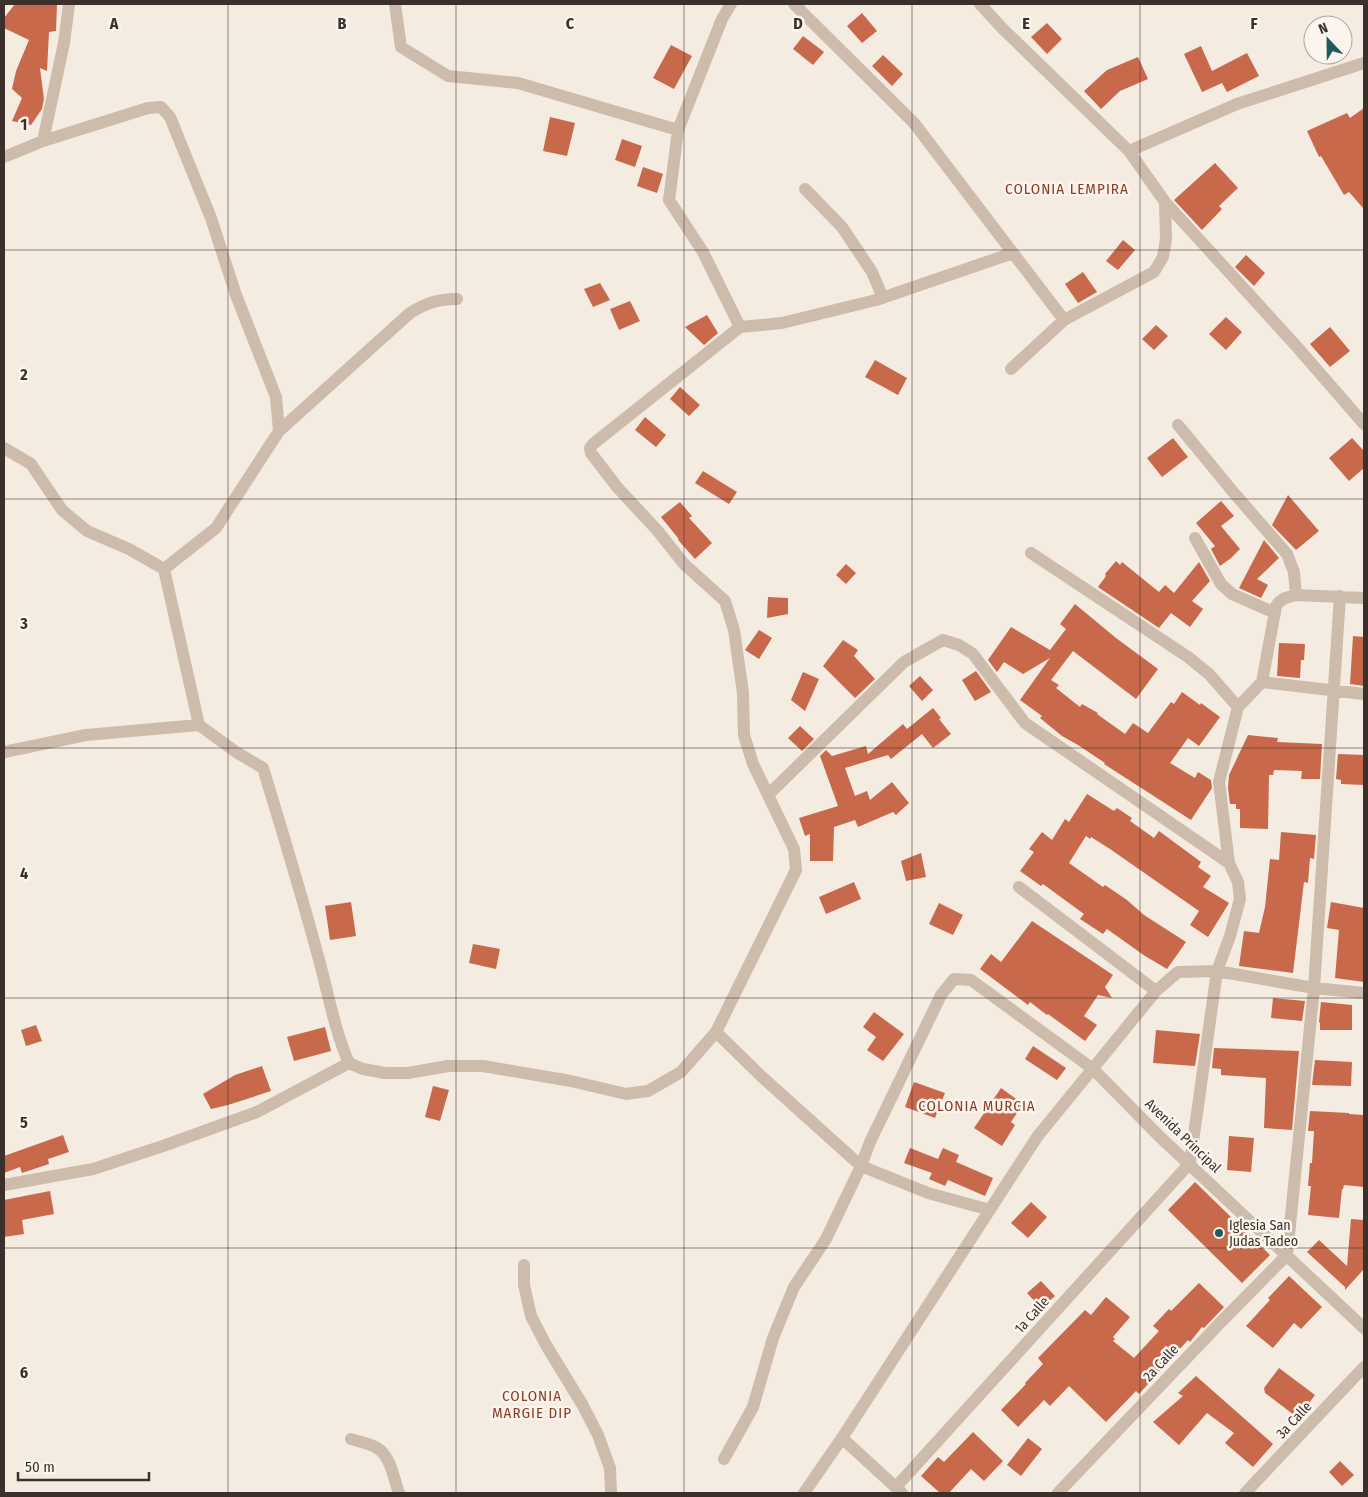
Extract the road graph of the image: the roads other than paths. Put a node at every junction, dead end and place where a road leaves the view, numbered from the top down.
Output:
1 (69, 4) edge
2 (395, 4) edge
3 (731, 4) edge
4 (794, 4) edge
5 (980, 4) edge
6 (1364, 63) edge
7 (678, 130) junction
8 (43, 141) junction
9 (1129, 151) junction
10 (4, 157) edge
11 (805, 189) dead end
12 (1165, 202) junction
13 (1013, 253) junction
14 (883, 298) junction
15 (457, 300) dead end
16 (1064, 320) junction
17 (740, 327) junction
18 (1011, 369) dead end
19 (1364, 424) edge
20 (1178, 425) dead end
21 (279, 431) junction
22 (4, 448) edge
23 (1195, 538) dead end
24 (1030, 553) dead end
25 (164, 569) junction
26 (1296, 595) junction
27 (1340, 596) junction
28 (1364, 598) edge
29 (1274, 614) junction
30 (1262, 682) junction
31 (1334, 691) junction
32 (1364, 694) edge
33 (1238, 707) junction
34 (200, 725) junction
35 (4, 752) edge
36 (768, 795) junction
37 (1229, 864) junction
38 (1019, 887) dead end
39 (1217, 970) junction
40 (1314, 988) junction
41 (1156, 991) junction
42 (1364, 993) edge
43 (716, 1032) junction
44 (349, 1063) junction
45 (1093, 1069) junction
46 (1190, 1163) junction
47 (861, 1166) junction
48 (4, 1185) edge
49 (990, 1210) junction
50 (1287, 1255) junction
51 (524, 1265) dead end
52 (1364, 1328) edge
53 (1364, 1367) edge
54 (842, 1438) junction
55 (351, 1439) dead end
56 (724, 1458) dead end
57 (899, 1490) edge
58 (399, 1493) edge
59 (610, 1493) edge
60 (804, 1493) edge
61 (1058, 1493) edge
62 (1245, 1493) edge

1 - 8 street
2 - 7 street
3 - 7 street
4 - 13 street
5 - 9 street
6 - 9 street
7 - 17 street
8 - 10 street
8 - 21 street
9 - 12 street
11 - 14 street
12 - 16 street
12 - 19 street
13 - 14 street
13 - 16 street
14 - 17 street
15 - 21 street
16 - 18 street
17 - 36 street
20 - 26 street
21 - 25 street
22 - 25 street
23 - 29 street
24 - 33 street
25 - 34 street
26 - 27 street
26 - 29 street
27 - 28 street
27 - 31 street
29 - 30 street
30 - 31 street
30 - 33 street
31 - 32 street
31 - 40 street
33 - 37 street
34 - 35 street
34 - 44 street
36 - 37 street
36 - 43 street
37 - 39 street
38 - 41 street
39 - 40 street
39 - 41 street
39 - 46 street
40 - 42 street
40 - 50 street
41 - 45 street
43 - 44 street
43 - 47 street
44 - 48 street
45 - 46 street, Avenida Principal
45 - 47 street, Avenida Principal
45 - 49 street
46 - 50 street, Avenida Principal
46 - 57 street, 1a Calle
47 - 49 street
47 - 56 street
49 - 54 street
50 - 52 street, Avenida Principal
50 - 61 street, 2a Calle
51 - 59 street
53 - 62 street, 3a Calle
54 - 57 street
54 - 60 street
55 - 58 street

